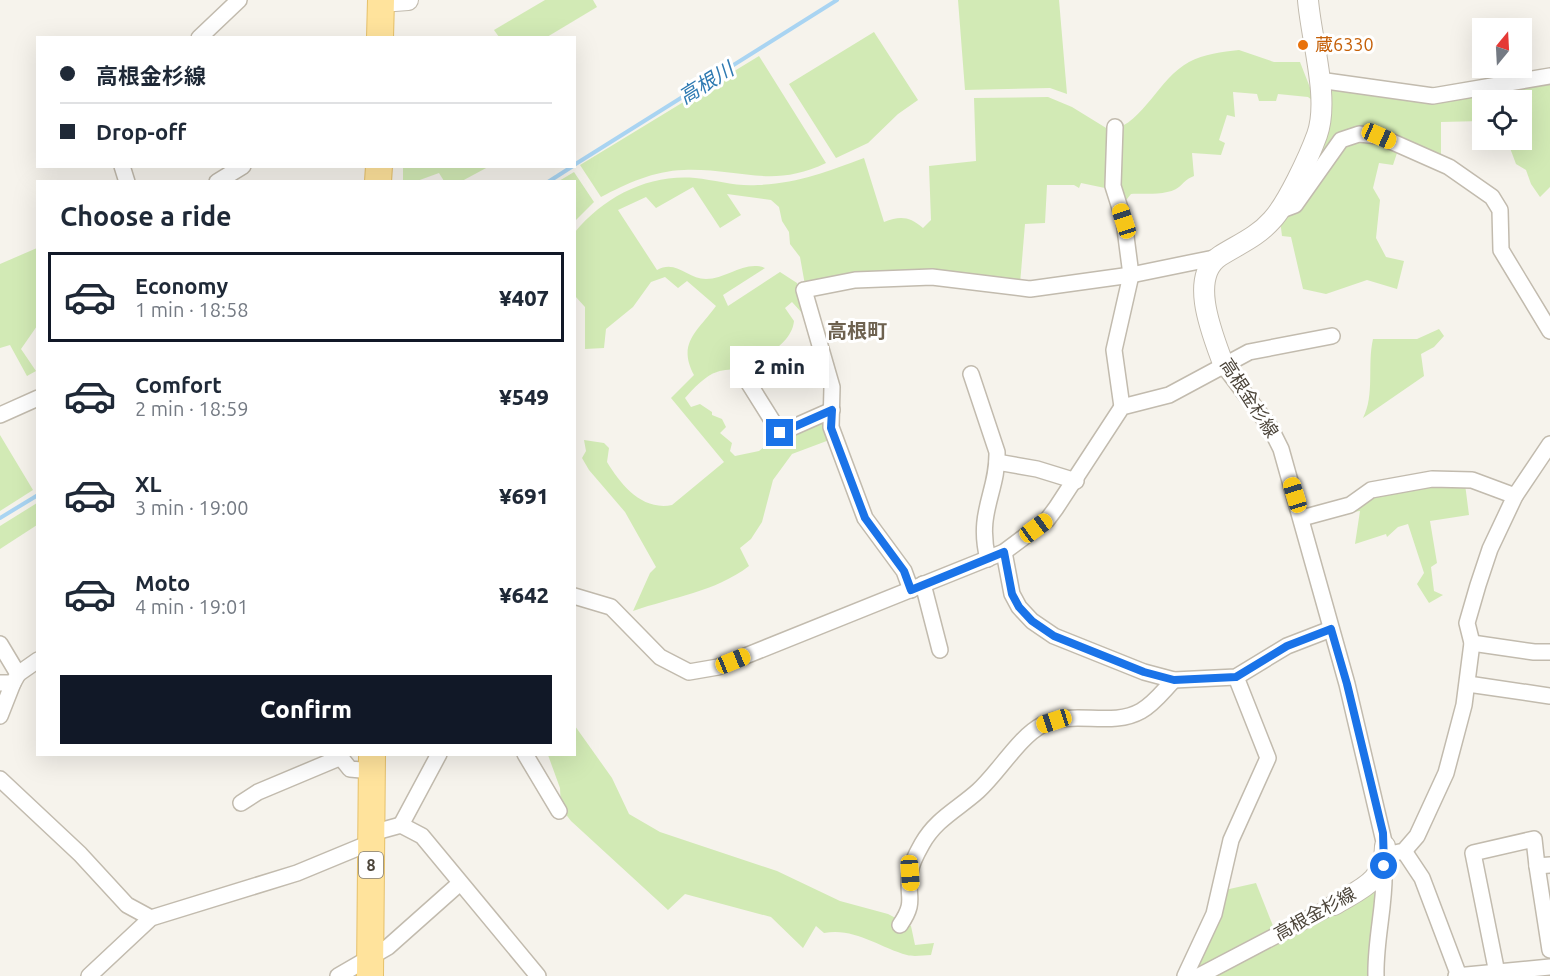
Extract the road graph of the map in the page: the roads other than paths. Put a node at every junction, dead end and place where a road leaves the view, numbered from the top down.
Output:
1 (239, 0) edge
2 (408, 0) edge
3 (1308, 0) edge
4 (381, 1) edge
5 (201, 36) edge
6 (380, 36) edge
7 (1550, 76) edge
8 (1319, 80) junction
9 (1115, 127) dead end
10 (240, 168) edge
11 (224, 180) edge
12 (1279, 210) junction
13 (1219, 257) junction
14 (1131, 275) junction
15 (1550, 331) edge
16 (1332, 336) dead end
17 (1224, 366) junction
18 (743, 374) dead end
19 (971, 374) dead end
20 (36, 399) edge
21 (1122, 407) junction
22 (832, 410) junction
23 (0, 415) edge
24 (1550, 444) edge
25 (998, 462) junction
26 (1076, 481) junction
27 (1515, 496) junction
28 (1302, 518) junction
29 (1004, 552) junction
30 (987, 559) junction
31 (917, 587) junction
32 (576, 597) edge
33 (1331, 629) junction
34 (1472, 643) junction
35 (0, 644) edge
36 (940, 650) dead end
37 (1550, 652) edge
38 (36, 661) edge
39 (1236, 677) junction
40 (10, 680) edge
41 (1174, 680) junction
42 (1468, 684) junction
43 (1550, 696) edge
44 (0, 716) edge
45 (339, 756) edge
46 (438, 756) edge
47 (526, 756) edge
48 (372, 763) edge
49 (0, 779) edge
50 (241, 803) dead end
51 (559, 811) dead end
52 (401, 825) junction
53 (372, 838) junction
54 (1389, 855) junction
55 (1544, 865) edge
56 (460, 883) junction
57 (1334, 905) joint
58 (152, 918) junction
59 (900, 925) dead end
60 (1550, 950) edge
61 (370, 968) edge
62 (1549, 971) edge
63 (1497, 973) junction
64 (89, 976) edge
65 (338, 976) edge
66 (538, 976) edge
67 (1185, 976) edge
68 (1199, 976) edge
69 (1376, 976) edge
70 (1457, 976) edge

1 - 5 street
2 - 4 street
3 - 8 street
4 - 6 main road
7 - 8 street
8 - 12 street
9 - 14 street
10 - 11 street
12 - 13 street
12 - 15 street
13 - 14 street
13 - 17 street, 高根金杉線
14 - 21 street
14 - 22 street
16 - 17 street
17 - 21 street
17 - 28 street, 高根金杉線
18 - 22 street
19 - 25 street
20 - 23 street
21 - 26 street
22 - 31 street
24 - 27 street
25 - 26 street
25 - 30 street
26 - 29 street
27 - 28 street
27 - 34 street
28 - 33 street, 高根金杉線
29 - 30 street
29 - 41 street
30 - 31 street
31 - 32 street
31 - 36 street
33 - 39 street
33 - 54 street, 高根金杉線
34 - 37 street
34 - 42 street
35 - 40 street
38 - 40 street
39 - 41 street
39 - 67 street
40 - 44 street
41 - 59 street
42 - 43 street
42 - 54 street
45 - 48 street
45 - 50 street
46 - 52 street
47 - 51 street
48 - 53 main road, 8
49 - 58 street
52 - 53 street
52 - 56 street
53 - 58 street
53 - 61 main road, 8
54 - 57 street, 高根金杉線
54 - 69 street
54 - 70 street
55 - 60 street
55 - 63 street
56 - 61 street
56 - 66 street
57 - 68 street, 高根金杉線
58 - 64 street
61 - 65 street
62 - 63 street
63 - 70 street

